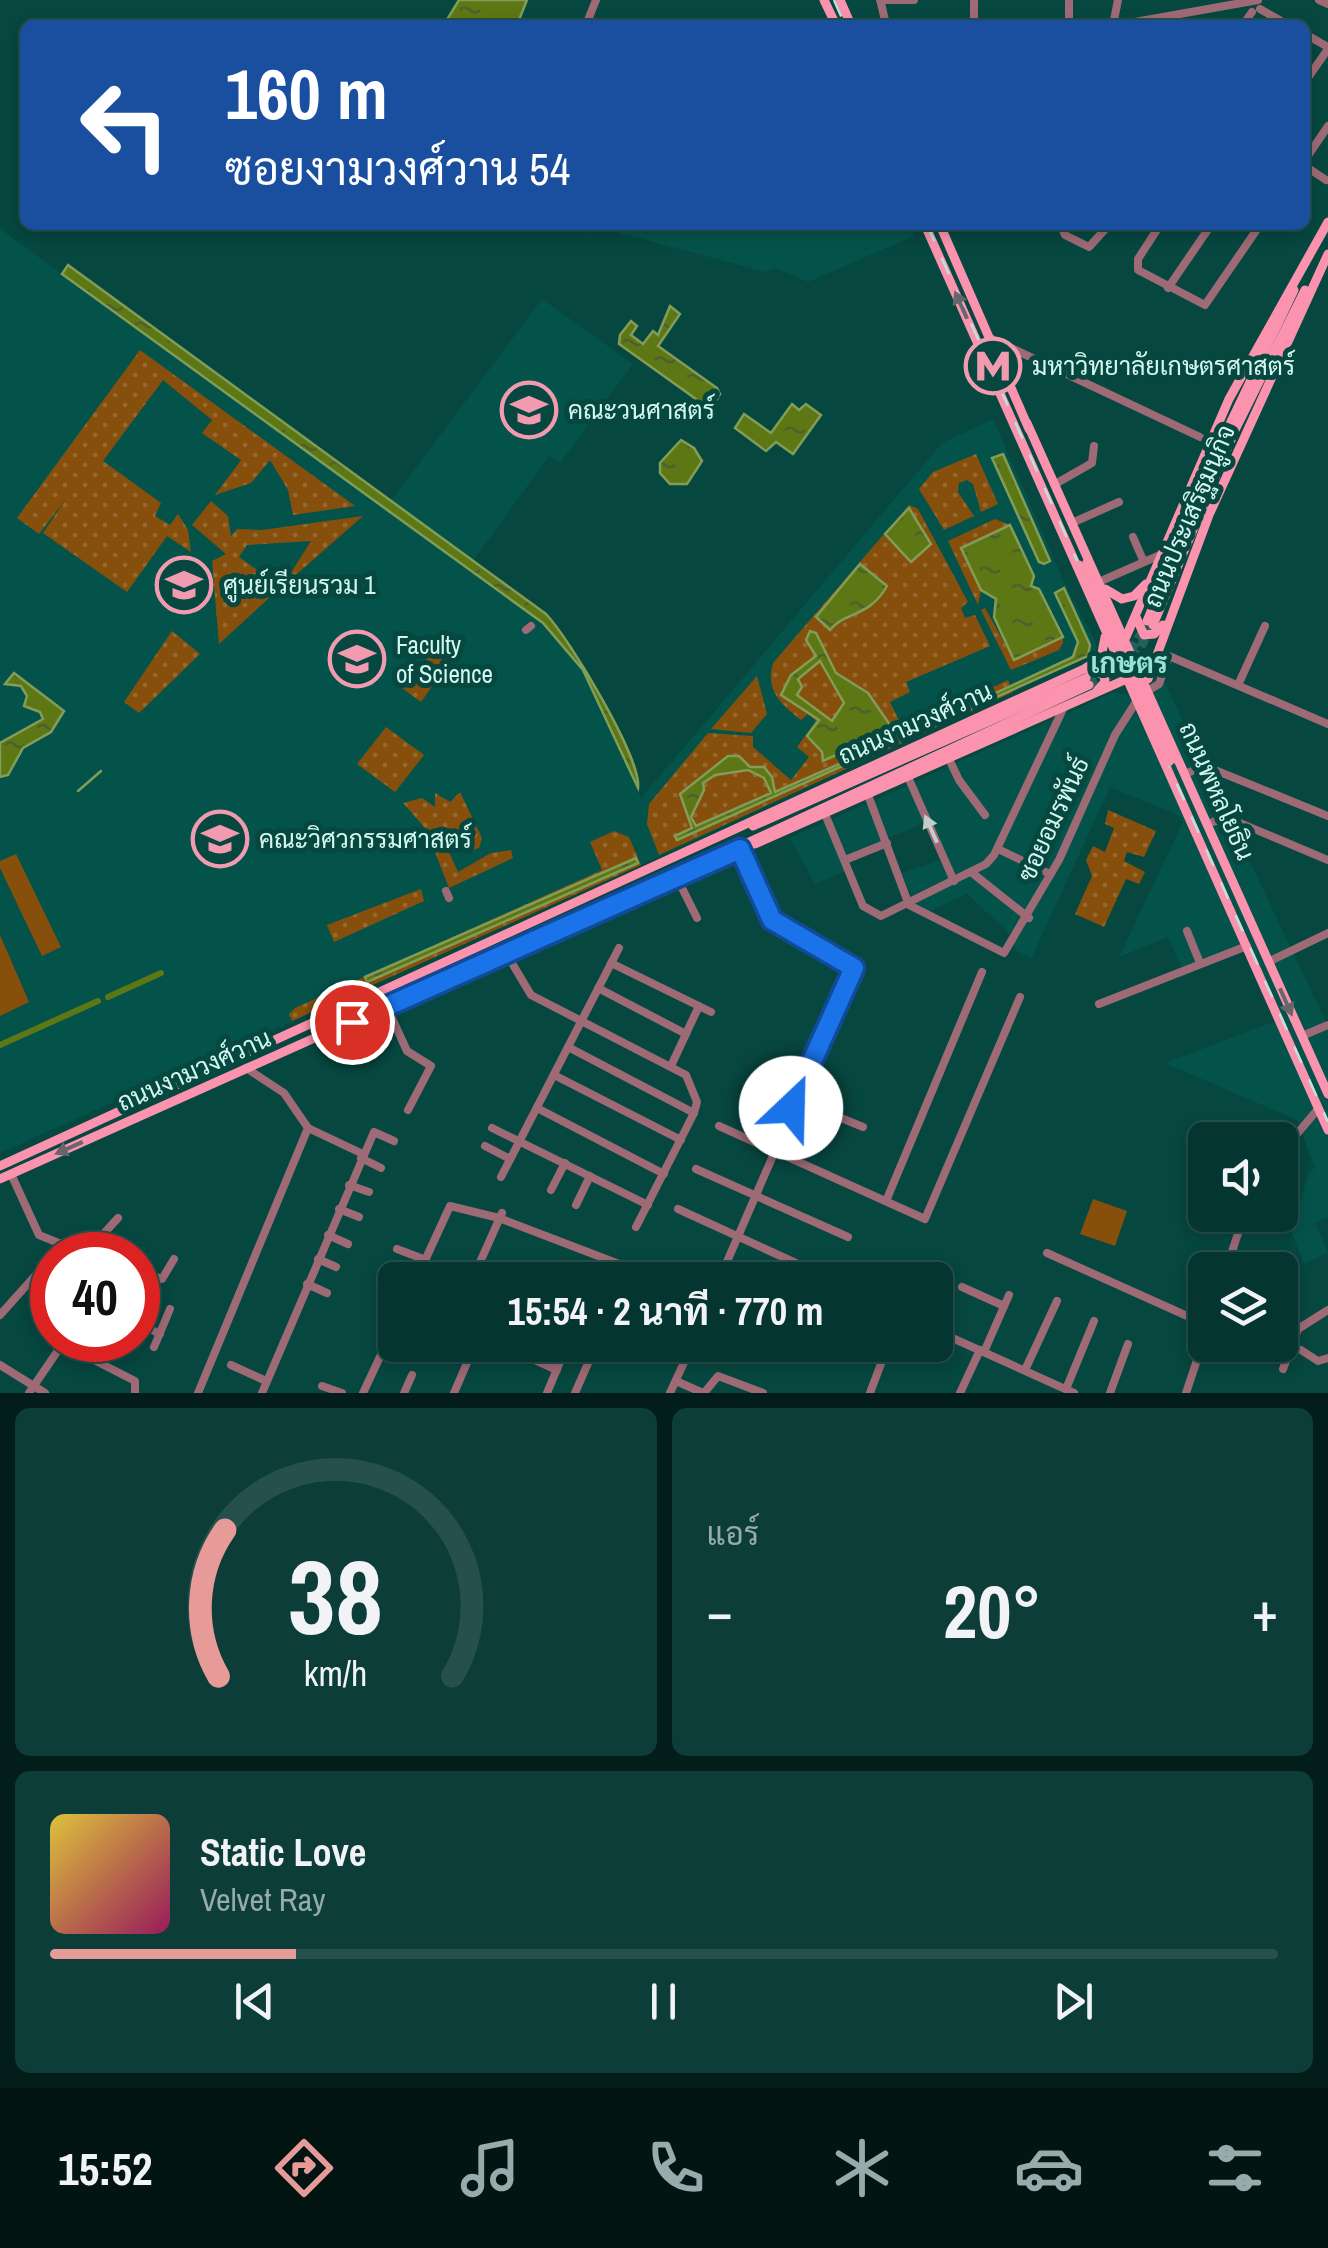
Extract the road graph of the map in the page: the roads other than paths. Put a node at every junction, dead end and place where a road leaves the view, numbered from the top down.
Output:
1 (914, 0) edge
2 (1318, 0) edge
3 (880, 2) edge
4 (1328, 4) edge
5 (1256, 7) edge
6 (1155, 20) edge
7 (1279, 20) edge
8 (1328, 48) edge
9 (1310, 75) edge
10 (1328, 126) edge
11 (1310, 155) edge
12 (1328, 222) edge
13 (927, 230) edge
14 (942, 230) edge
15 (1063, 230) edge
16 (1104, 230) edge
17 (1157, 230) edge
18 (1208, 230) edge
19 (1256, 230) edge
20 (1328, 254) edge
21 (1306, 260) junction
22 (1322, 265) junction
23 (1168, 288) junction
24 (990, 338) junction
25 (1027, 424) junction
26 (1016, 429) junction
27 (1200, 436) dead end
28 (1094, 446) dead end
29 (1056, 483) junction
30 (1119, 502) dead end
31 (1074, 522) junction
32 (1133, 537) dead end
33 (1160, 556) junction
34 (1143, 560) junction
35 (1083, 563) junction
36 (1151, 578) junction
37 (1102, 584) junction
38 (1086, 596) junction
39 (1136, 613) junction
40 (1168, 619) junction
41 (1265, 626) dead end
42 (1126, 636) junction
43 (1160, 638) junction
44 (1107, 641) junction
45 (1156, 650) junction
46 (1129, 652) junction
47 (1098, 662) junction
48 (1130, 674) junction
49 (1088, 681) junction
50 (1238, 686) junction
51 (1149, 689) junction
52 (1136, 702) junction
53 (1064, 707) junction
54 (1161, 715) junction
55 (1145, 722) junction
56 (1328, 724) edge
57 (949, 758) junction
58 (1172, 761) junction
59 (1187, 773) junction
60 (908, 777) junction
61 (868, 795) junction
62 (825, 814) junction
63 (985, 815) dead end
64 (1328, 816) edge
65 (1209, 823) junction
66 (888, 843) junction
67 (998, 849) junction
68 (736, 850) junction
69 (845, 860) junction
70 (1328, 860) edge
71 (971, 872) junction
72 (1050, 874) junction
73 (676, 876) junction
74 (954, 881) junction
75 (909, 904) junction
76 (697, 918) dead end
77 (1028, 918) junction
78 (1253, 928) junction
79 (1188, 932) dead end
80 (1241, 934) junction
81 (1328, 934) edge
82 (1247, 946) junction
83 (619, 948) dead end
84 (506, 952) junction
85 (1268, 962) junction
86 (611, 963) junction
87 (1200, 963) junction
88 (982, 972) dead end
89 (598, 988) junction
90 (1020, 997) dead end
91 (1099, 1004) dead end
92 (699, 1006) junction
93 (387, 1007) junction
94 (711, 1012) dead end
95 (581, 1019) junction
96 (1328, 1025) edge
97 (686, 1034) junction
98 (1302, 1036) junction
99 (568, 1047) junction
100 (670, 1066) junction
101 (246, 1068) junction
102 (554, 1075) junction
103 (1312, 1091) junction
104 (1326, 1094) edge
105 (796, 1099) junction
106 (537, 1108) junction
107 (1318, 1109) junction
108 (408, 1110) dead end
109 (694, 1113) junction
110 (1328, 1118) edge
111 (719, 1126) dead end
112 (863, 1127) dead end
113 (308, 1128) junction
114 (492, 1128) dead end
115 (1328, 1130) edge
116 (1298, 1133) edge
117 (681, 1140) junction
118 (394, 1141) dead end
119 (519, 1141) junction
120 (485, 1146) dead end
121 (773, 1150) junction
122 (362, 1156) junction
123 (510, 1159) junction
124 (564, 1164) junction
125 (0, 1166) edge
126 (381, 1168) dead end
127 (696, 1169) dead end
128 (11, 1174) junction
129 (664, 1174) junction
130 (590, 1176) junction
131 (500, 1177) dead end
132 (0, 1179) edge
133 (349, 1184) junction
134 (551, 1190) dead end
135 (369, 1192) dead end
136 (755, 1194) junction
137 (886, 1200) junction
138 (576, 1205) dead end
139 (648, 1205) junction
140 (338, 1209) junction
141 (678, 1209) dead end
142 (501, 1216) junction
143 (118, 1218) dead end
144 (359, 1218) dead end
145 (636, 1228) dead end
146 (39, 1232) edge
147 (106, 1232) edge
148 (328, 1235) junction
149 (737, 1236) junction
150 (848, 1237) dead end
151 (348, 1244) dead end
152 (397, 1248) dead end
153 (1047, 1253) dead end
154 (174, 1259) dead end
155 (318, 1259) junction
156 (426, 1260) joint
157 (607, 1260) joint
158 (480, 1262) edge
159 (612, 1262) edge
160 (726, 1262) edge
161 (794, 1262) edge
162 (336, 1267) dead end
163 (160, 1277) edge
164 (30, 1282) edge
165 (307, 1284) junction
166 (962, 1287) dead end
167 (326, 1293) dead end
168 (1009, 1295) dead end
169 (1057, 1300) dead end
170 (1004, 1306) junction
171 (170, 1309) dead end
172 (1328, 1310) edge
173 (0, 1315) edge
174 (1188, 1316) edge
175 (1094, 1320) dead end
176 (160, 1334) edge
177 (953, 1338) edge
178 (1128, 1344) dead end
179 (1301, 1350) dead end
180 (982, 1351) junction
181 (1328, 1358) edge
182 (50, 1362) edge
183 (99, 1362) edge
184 (378, 1362) edge
185 (467, 1362) edge
186 (539, 1362) edge
187 (560, 1362) edge
188 (589, 1362) edge
189 (686, 1362) edge
190 (882, 1362) edge
191 (1196, 1362) edge
192 (231, 1365) dead end
193 (3, 1368) edge
194 (1283, 1369) dead end
195 (557, 1370) junction
196 (1025, 1370) junction
197 (412, 1375) dead end
198 (0, 1380) edge
199 (676, 1381) junction
200 (266, 1382) junction
201 (322, 1386) dead end
202 (31, 1390) edge
203 (1070, 1391) edge
204 (45, 1393) edge
205 (136, 1393) edge
206 (198, 1393) edge
207 (262, 1393) edge
208 (342, 1393) edge
209 (364, 1393) edge
210 (404, 1393) edge
211 (454, 1393) edge
212 (547, 1393) edge
213 (575, 1393) edge
214 (670, 1393) edge
215 (704, 1393) edge
216 (763, 1393) edge
217 (870, 1393) edge
218 (960, 1393) edge
219 (1110, 1393) edge
220 (1186, 1393) edge

1 - 3 street
2 - 4 street
5 - 6 street
5 - 7 street
8 - 9 street
10 - 11 street
12 - 21 main road, ถนนประเสริฐมนูกิจ
26 -> 13 main road, ถนนพหลโยธิน
14 - 24 main road, ถนนพหลโยธิน
15 - 16 street
17 - 23 street
18 - 23 street
19 - 23 street
20 - 22 main road, ถนนประเสริฐมนูกิจ
21 - 22 main road
21 - 33 main road, ถนนประเสริฐมนูกิจ
22 - 40 main road, ถนนประเสริฐมนูกิจ
24 - 25 main road, ถนนพหลโยธิน
24 - 27 street
25 - 29 main road, ถนนพหลโยธิน
25 - 35 main road, ถนนพหลโยธิน
26 - 35 main road, ถนนพหลโยธิน
26 - 38 main road, ถนนพหลโยธิน
28 - 29 street
29 - 31 main road, ถนนพหลโยธิน
30 - 31 street
31 - 37 main road, ถนนพหลโยธิน
32 - 34 street
33 - 34 street
33 - 36 main road, ถนนประเสริฐมนูกิจ
34 - 37 street
35 - 58 main road, ถนนพหลโยธิน, bridge
36 - 37 main road
36 - 39 main road, ถนนประเสริฐมนูกิจ
37 - 38 main road
37 - 42 main road, ถนนพหลโยธิน
38 - 44 main road, ถนนพหลโยธิน
39 - 40 main road
39 - 42 main road, ถนนประเสริฐมนูกิจ
40 - 43 main road, ถนนประเสริฐมนูกิจ
41 - 50 street
42 - 46 main road, ถนนพหลโยธิน
43 - 45 main road, ถนนประเสริฐมนูกิจ
43 - 46 main road
44 - 46 main road
44 - 47 main road
44 - 48 main road, ถนนพหลโยธิน
45 - 48 main road
45 - 51 main road, ถนนประเสริฐมนูกิจ
46 - 48 main road, ถนนพหลโยธิน
47 - 48 main road
47 - 49 main road, ถนนงามวงศ์วาน
48 - 49 main road, ถนนงามวงศ์วาน
48 - 51 main road
48 - 52 main road, ถนนพหลโยธิน
49 - 53 main road, ถนนงามวงศ์วาน
49 - 68 main road, ถนนงามวงศ์วาน
49 - 125 main road, ถนนงามวงศ์วาน
50 - 51 street
50 - 56 street
51 - 54 main road, ถนนพหลโยธิน
52 - 55 main road, ถนนพหลโยธิน
52 - 72 street, ซอยอมรพันธ์
53 - 57 main road, ถนนงามวงศ์วาน
53 - 67 street
54 - 55 main road
54 - 59 main road, ถนนพหลโยธิน
55 - 80 main road, ถนนพหลโยธิน
57 - 60 main road, ถนนงามวงศ์วาน
57 - 63 street
58 - 78 main road, ถนนพหลโยธิน
58 - 80 main road, ถนนพหลโยธิน
59 - 64 street
59 - 65 main road, ถนนพหลโยธิน
60 - 61 main road, ถนนงามวงศ์วาน
74 -> 60 street
61 - 62 main road, ถนนงามวงศ์วาน
61 - 66 street
62 - 68 main road, ถนนงามวงศ์วาน
62 - 69 street
65 - 70 street
65 - 78 main road, ถนนพหลโยธิน
66 - 69 street
66 - 75 street
67 - 71 street
67 - 72 street
68 - 73 main road, ถนนงามวงศ์วาน
68 - 105 street
69 - 75 street
71 - 74 street
71 - 77 street
72 - 77 street, ซอยอมรพันธ์
73 - 76 street
73 - 84 main road, ถนนงามวงศ์วาน
74 - 75 street
75 - 77 street, ซอยอมรพันธ์
78 - 85 main road, ถนนพหลโยธิน
79 - 87 street
80 - 82 main road, ถนนพหลโยธิน
81 - 85 street
82 - 87 street
82 - 103 main road, ถนนพหลโยธิน
83 - 86 street
84 - 93 main road, ถนนงามวงศ์วาน
84 - 95 street
85 -> 98 main road, ถนนพหลโยธิน
86 - 89 street
86 - 92 street
87 - 91 street
88 - 137 street
89 - 95 street
89 - 97 street
90 - 137 street
92 - 94 street
92 - 97 street
93 - 101 main road, ถนนงามวงศ์วาน
93 - 108 street
95 - 99 street
95 - 100 street
96 - 98 street
97 - 100 street
98 - 104 main road, ถนนพหลโยธิน
99 - 102 street
99 - 109 street
100 - 109 street
101 - 113 street
101 -> 128 main road, ถนนงามวงศ์วาน
102 - 106 street
102 - 117 street
103 - 107 main road, ถนนพหลโยธิน
103 - 110 main road, ถนนพหลโยธิน
105 - 112 street
105 - 121 street
106 - 119 street
106 - 129 street
107 - 115 main road, ถนนพหลโยธิน
107 - 116 street
109 - 117 street
111 - 121 street
113 - 122 street
113 - 206 street
114 - 119 street
117 - 129 street
118 - 122 street
119 - 123 street
119 - 124 street
120 - 123 street
121 - 136 street
121 - 137 street
122 - 126 street
122 - 133 street
123 - 131 street
124 - 130 street
124 - 134 street
127 - 136 street
128 - 132 main road, ถนนงามวงศ์วาน
128 - 146 street
129 - 139 street
130 - 138 street
130 - 139 street
133 - 135 street
133 - 140 street
136 - 149 street
136 - 150 street
139 - 145 street
140 - 144 street
140 - 148 street
141 - 149 street
142 - 156 street
142 - 157 street
142 - 158 street
143 - 147 street
148 - 151 street
148 - 155 street
149 - 160 street
149 - 161 street
152 - 156 street
153 - 174 street
154 - 163 street
155 - 162 street
155 - 165 street
157 - 159 street
164 - 173 street
165 - 167 street
165 - 200 street
166 - 170 street
168 - 170 street
169 - 196 street
170 - 180 street
171 - 176 street
172 - 194 street
175 - 203 street
177 - 180 street
178 - 219 street
179 - 181 street
180 - 196 street
180 - 218 street
182 - 202 street
183 - 205 street
184 - 209 street
185 - 211 street
186 - 195 street
187 - 195 street
188 - 213 street
189 - 199 street
190 - 217 street
191 - 220 street
192 - 200 street
193 - 198 street
193 - 202 street
195 - 212 street
196 - 203 street
197 - 210 street
199 - 214 street
199 - 215 street
200 - 207 street
201 - 208 street
202 - 204 street
215 - 216 street

